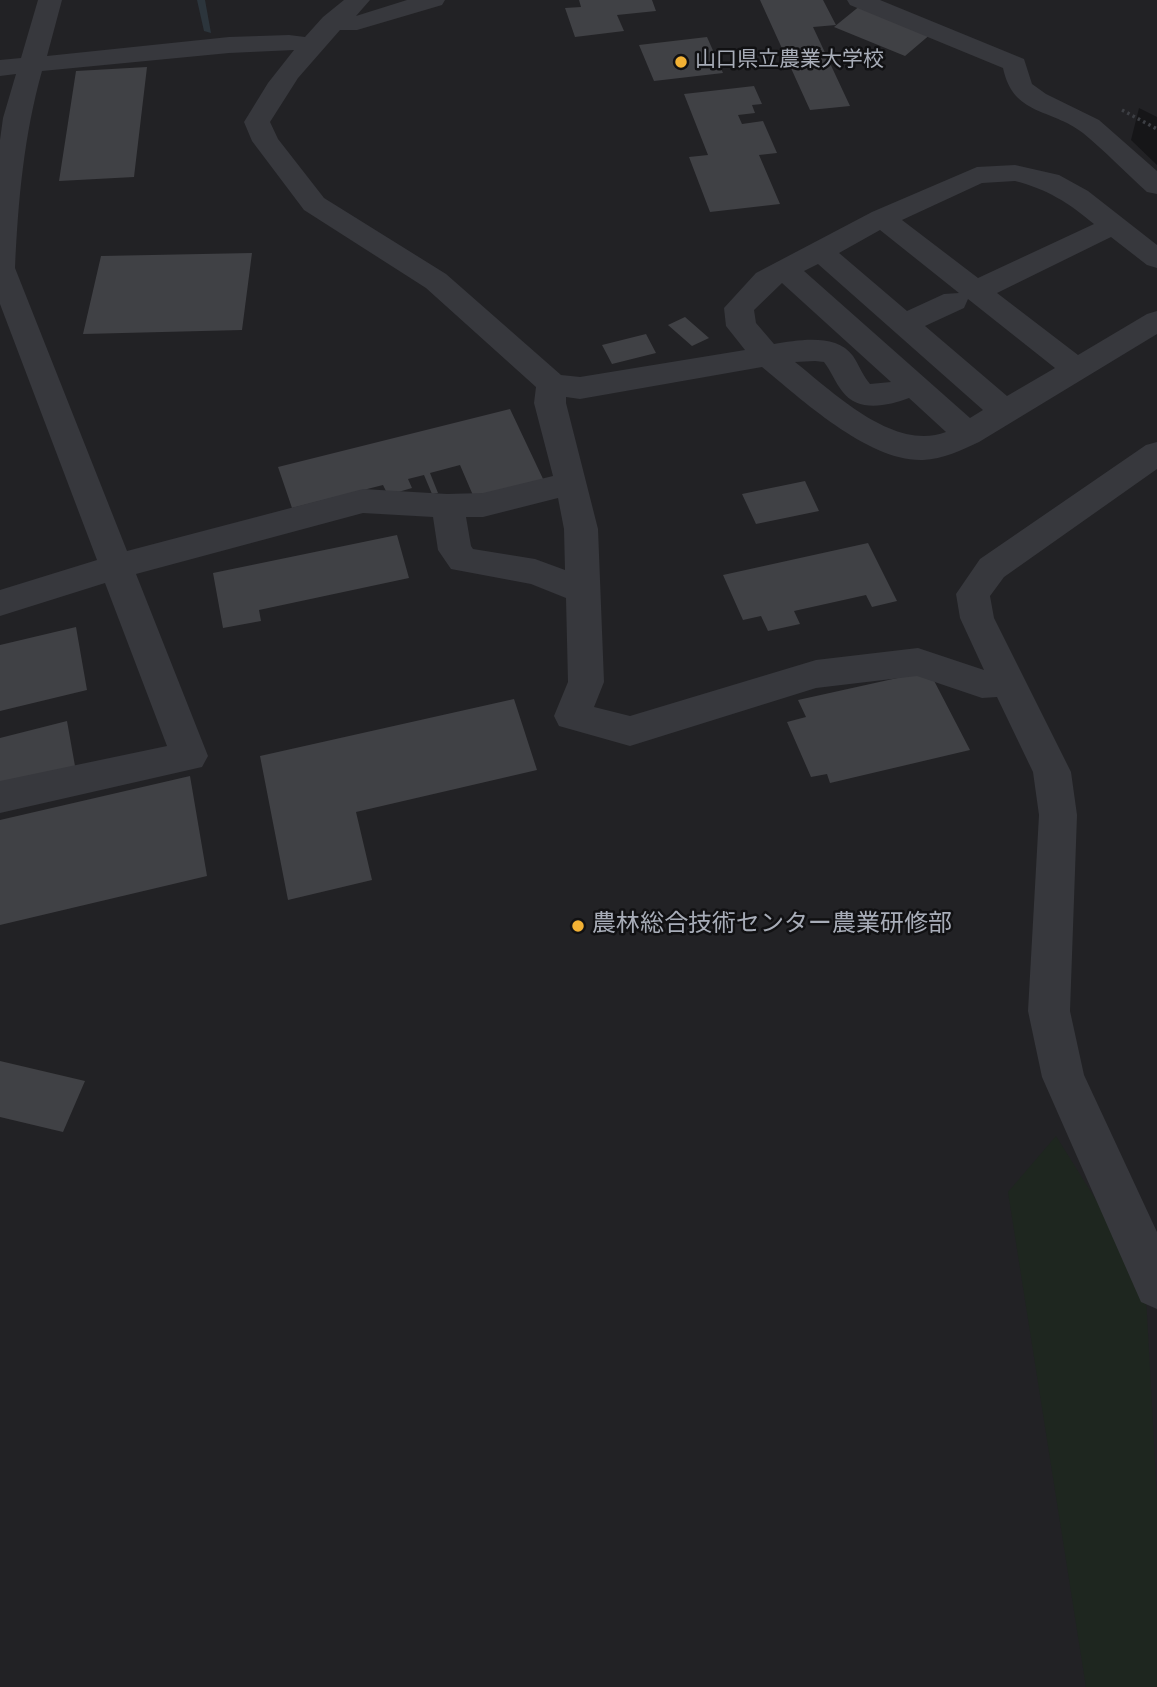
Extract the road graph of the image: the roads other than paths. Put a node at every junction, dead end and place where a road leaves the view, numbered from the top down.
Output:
1 (50, 0) edge
2 (358, 0) edge
3 (433, 0) edge
4 (859, 0) edge
5 (332, 22) junction
6 (313, 46) junction
7 (32, 63) junction
8 (0, 68) edge
9 (1157, 186) edge
10 (882, 218) junction
11 (1114, 225) junction
12 (820, 251) junction
13 (1157, 259) edge
14 (785, 270) junction
15 (965, 296) junction
16 (1157, 321) edge
17 (904, 324) junction
18 (768, 356) junction
19 (1076, 369) junction
20 (552, 384) junction
21 (913, 385) junction
22 (1005, 412) junction
23 (968, 433) junction
24 (1157, 453) edge
25 (571, 482) junction
26 (447, 506) junction
27 (114, 567) junction
28 (582, 590) junction
29 (0, 603) edge
30 (1007, 682) junction
31 (0, 797) edge
32 (1157, 1286) edge

1 - 7 street
2 - 5 street
3 - 5 street
4 - 9 street
5 - 6 street
6 - 7 street
6 - 20 street
7 - 8 street
7 - 27 street
10 - 11 street
10 - 12 street
10 - 15 street
11 - 13 street
11 - 15 street
12 - 14 street
12 - 17 street
14 - 18 street
14 - 21 street
15 - 17 street
15 - 19 street
16 - 19 street
17 - 22 street
18 - 20 street
18 - 21 street
18 - 23 street
19 - 22 street
20 - 25 street
21 - 23 street
22 - 23 street
24 - 30 street
25 - 26 street
25 - 28 street
26 - 27 street
26 - 28 street
27 - 29 street
27 - 31 street
28 - 30 street
30 - 32 street

